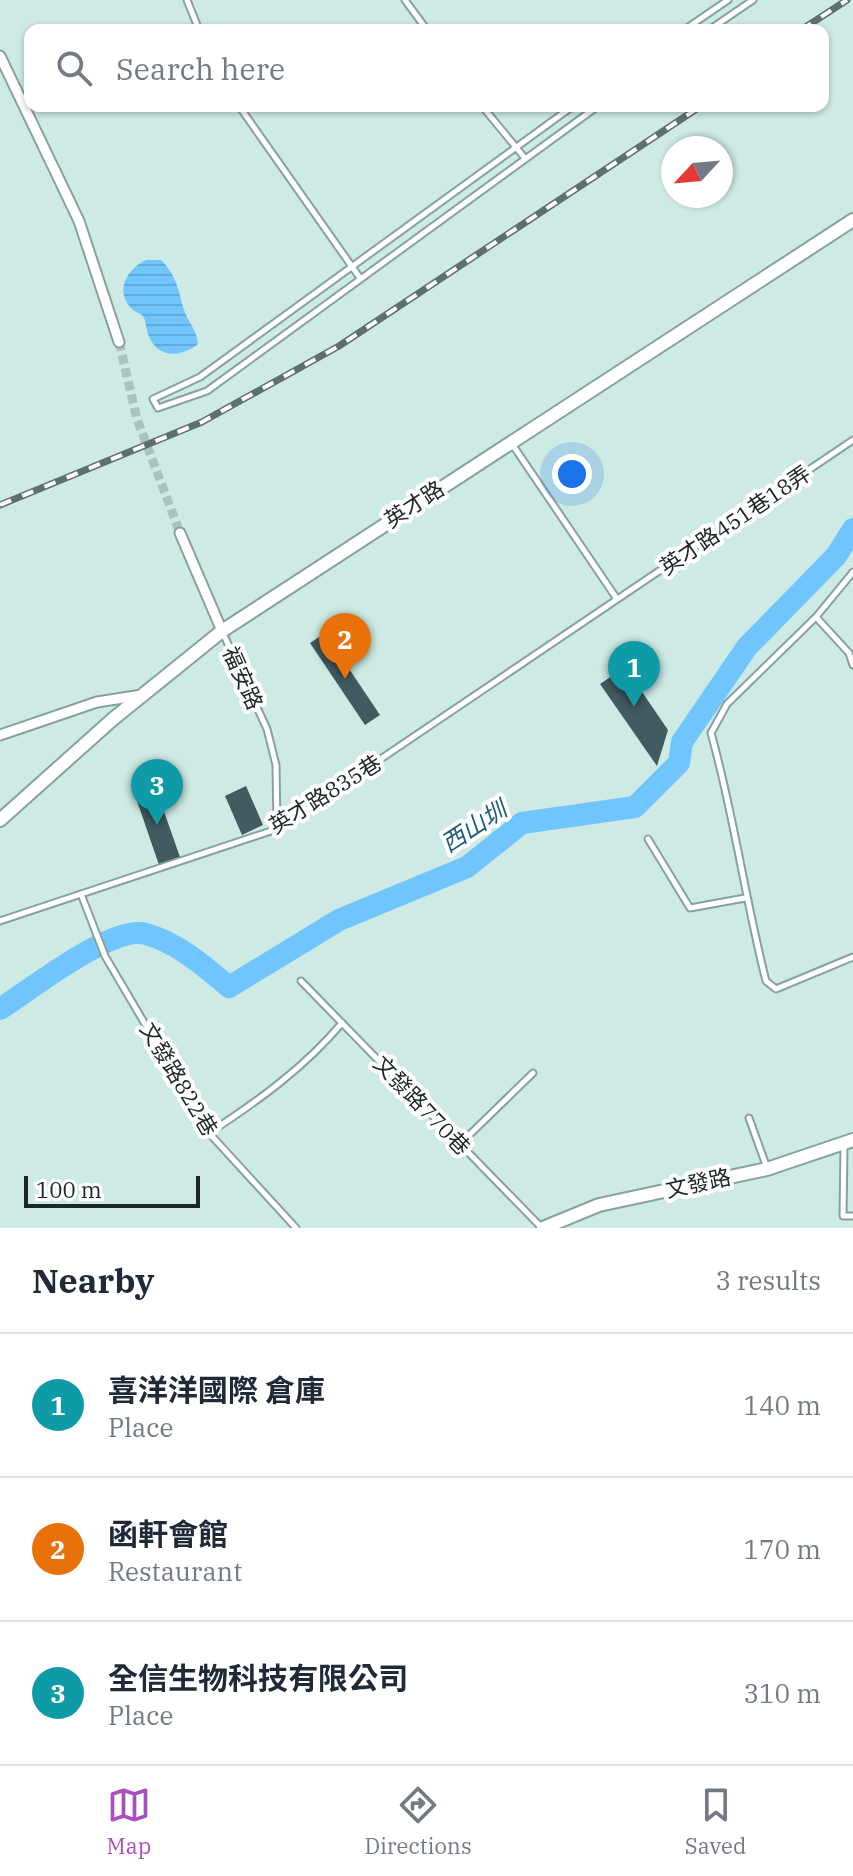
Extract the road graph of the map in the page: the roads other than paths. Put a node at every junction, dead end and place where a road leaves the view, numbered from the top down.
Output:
1 (187, 0) edge
2 (405, 0) edge
3 (728, 0) edge
4 (753, 0) edge
5 (197, 24) edge
6 (423, 24) edge
7 (693, 24) edge
8 (718, 24) edge
9 (0, 56) edge
10 (24, 106) edge
11 (27, 112) edge
12 (243, 112) edge
13 (486, 112) edge
14 (564, 112) edge
15 (589, 112) edge
16 (512, 147) junction
17 (524, 157) junction
18 (853, 220) edge
19 (350, 266) junction
20 (360, 278) junction
21 (119, 342) tunnel mouth
22 (853, 440) edge
23 (510, 441) junction
24 (180, 533) tunnel mouth
25 (853, 572) edge
26 (617, 599) junction
27 (816, 617) junction
28 (222, 631) junction
29 (853, 665) edge
30 (144, 695) junction
31 (0, 735) edge
32 (0, 820) edge
33 (277, 829) junction
34 (648, 839) dead end
35 (81, 894) junction
36 (745, 898) junction
37 (0, 921) edge
38 (853, 957) edge
39 (301, 981) dead end
40 (342, 1023) junction
41 (533, 1073) dead end
42 (749, 1118) dead end
43 (209, 1133) junction
44 (849, 1142) edge
45 (460, 1144) junction
46 (767, 1169) junction
47 (853, 1216) edge
48 (296, 1228) edge
49 (543, 1228) edge

1 - 5 lane
2 - 6 lane
3 - 7 lane
4 - 8 lane
9 - 10 street
11 - 21 street
12 - 19 lane
13 - 16 lane
14 - 16 lane
15 - 17 lane
16 - 17 lane
16 - 19 lane
17 - 20 lane
18 - 23 street, 英才路
19 - 20 lane
19 - 20 lane
22 - 26 lane, 英才路451巷18弄
23 - 26 lane
23 - 28 street, 英才路
24 - 28 street, 福安路
25 - 27 lane
26 - 33 lane, 英才路835巷
27 - 29 lane
27 - 36 lane
28 - 30 street, 英才路
28 - 33 lane, 福安路
30 - 31 street
30 - 32 street, 英才路
33 - 35 lane, 英才路835巷
34 - 36 lane
35 - 37 lane, 英才路835巷
35 - 43 lane, 文發路822巷
36 - 38 lane
39 - 40 lane, 文發路770巷
40 - 43 lane
40 - 45 lane, 文發路770巷
41 - 45 lane
42 - 46 lane
43 - 48 lane, 文發路822巷
44 - 46 street, 文發路
44 - 47 lane
45 - 49 lane, 文發路770巷
46 - 49 street, 文發路

